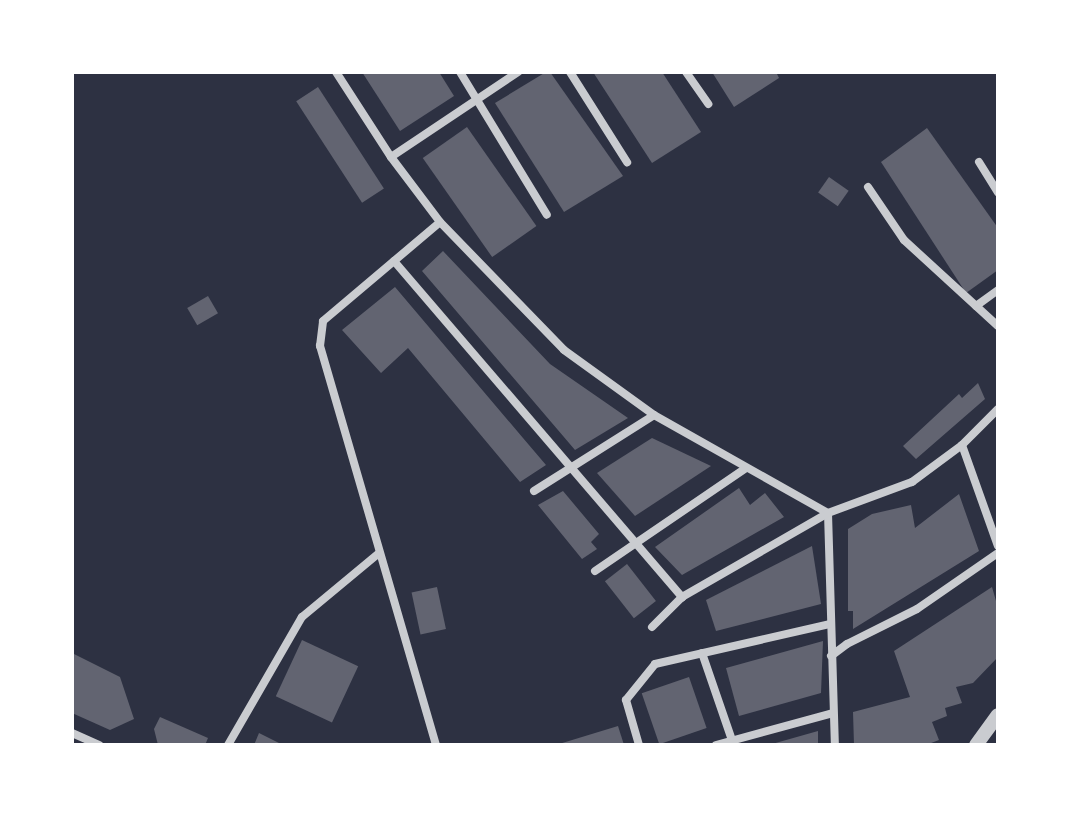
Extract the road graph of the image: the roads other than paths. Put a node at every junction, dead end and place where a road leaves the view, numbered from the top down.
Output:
1 (336, 72) edge
2 (460, 72) edge
3 (518, 72) edge
4 (570, 72) edge
5 (686, 72) edge
6 (477, 99) junction
7 (708, 104) dead end
8 (391, 157) junction
9 (627, 162) dead end
10 (979, 162) dead end
11 (868, 187) dead end
12 (998, 193) edge
13 (547, 215) dead end
14 (440, 222) junction
15 (394, 261) junction
16 (998, 290) edge
17 (976, 306) junction
18 (998, 326) edge
19 (998, 409) edge
20 (654, 415) junction
21 (962, 445) junction
22 (746, 468) junction
23 (572, 469) junction
24 (534, 491) dead end
25 (828, 513) junction
26 (634, 543) junction
27 (998, 546) edge
28 (998, 553) edge
29 (378, 554) junction
30 (595, 571) dead end
31 (682, 597) junction
32 (830, 624) junction
33 (652, 627) dead end
34 (702, 653) junction
35 (831, 656) junction
36 (833, 713) junction
37 (998, 715) edge
38 (72, 733) edge
39 (733, 743) edge
40 (99, 745) edge
41 (228, 745) edge
42 (436, 745) edge
43 (639, 745) edge
44 (716, 745) edge
45 (835, 745) edge
46 (976, 745) edge

1 - 8 street
2 - 6 street
3 - 6 street
4 - 9 street
5 - 7 street
6 - 8 street
6 - 13 street
8 - 14 street
10 - 12 street
11 - 17 street
14 - 15 street
14 - 20 street
15 - 23 street
15 - 29 street
16 - 17 street
17 - 18 street
19 - 21 street
20 - 22 street
20 - 23 street
21 - 25 street
21 - 27 street
22 - 25 street
22 - 26 street
23 - 24 street
23 - 26 street
25 - 31 street
25 - 32 street
26 - 30 street
26 - 31 street
28 - 35 street
29 - 41 street
29 - 42 street
31 - 33 street
32 - 34 street
32 - 35 street
34 - 39 street
34 - 43 street
35 - 36 street
36 - 39 street
36 - 45 street
37 - 46 street
38 - 40 street
39 - 44 street

